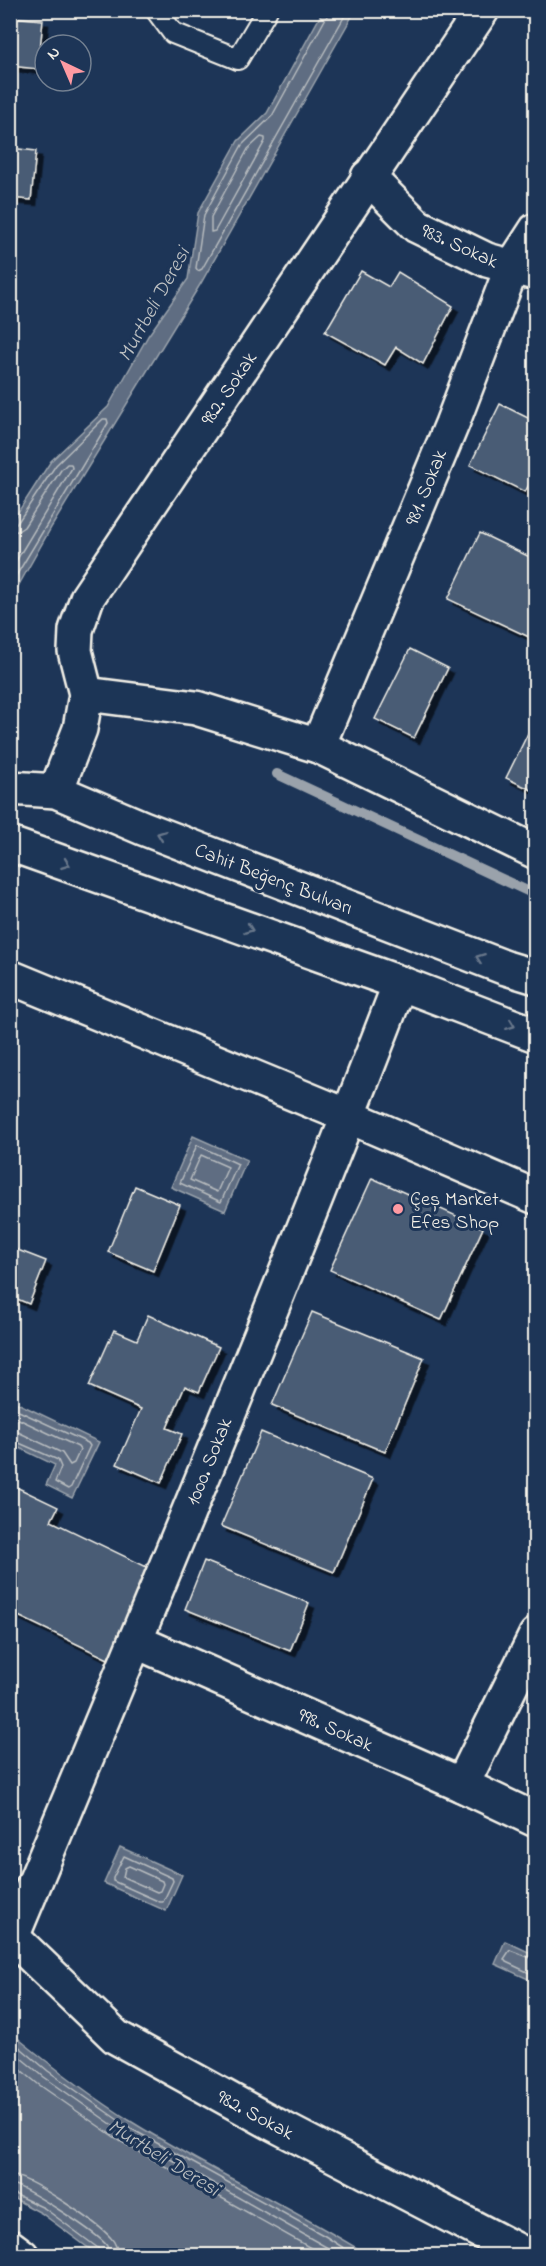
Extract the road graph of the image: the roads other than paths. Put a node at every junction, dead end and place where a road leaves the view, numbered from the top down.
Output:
1 (156, 10) edge
2 (267, 10) edge
3 (482, 10) edge
4 (368, 177) junction
5 (536, 230) edge
6 (524, 270) edge
7 (87, 694) junction
8 (318, 746) junction
9 (10, 788) edge
10 (56, 791) junction
11 (10, 844) edge
12 (536, 852) edge
13 (10, 977) edge
14 (536, 977) edge
15 (400, 983) junction
16 (536, 1035) edge
17 (348, 1116) junction
18 (536, 1197) edge
19 (536, 1635) edge
20 (135, 1641) junction
21 (462, 1785) junction
22 (536, 1820) edge
23 (11, 1936) edge
24 (10, 2247) edge
25 (22, 2256) edge
26 (528, 2256) edge

1 - 2 lane
3 - 4 street, 982. Sokak
4 - 6 street, 983. Sokak
4 - 7 street, 982. Sokak
5 - 6 street, 981. Sokak
6 - 8 street, 981. Sokak
7 - 8 street
7 - 10 street, 982. Sokak
8 - 12 street
9 - 10 street, Cahit Beğenç Bulvarı
14 -> 10 street, Cahit Beğenç Bulvarı
11 -> 15 street
13 - 17 street
15 -> 16 street
15 - 17 street, 1000. Sokak
17 - 18 street
17 - 20 street, 1000. Sokak
19 - 21 street
20 - 21 street, 998. Sokak
20 - 23 street, 1000. Sokak
21 - 22 street, 998. Sokak
23 - 26 street, 982. Sokak
24 - 25 street

